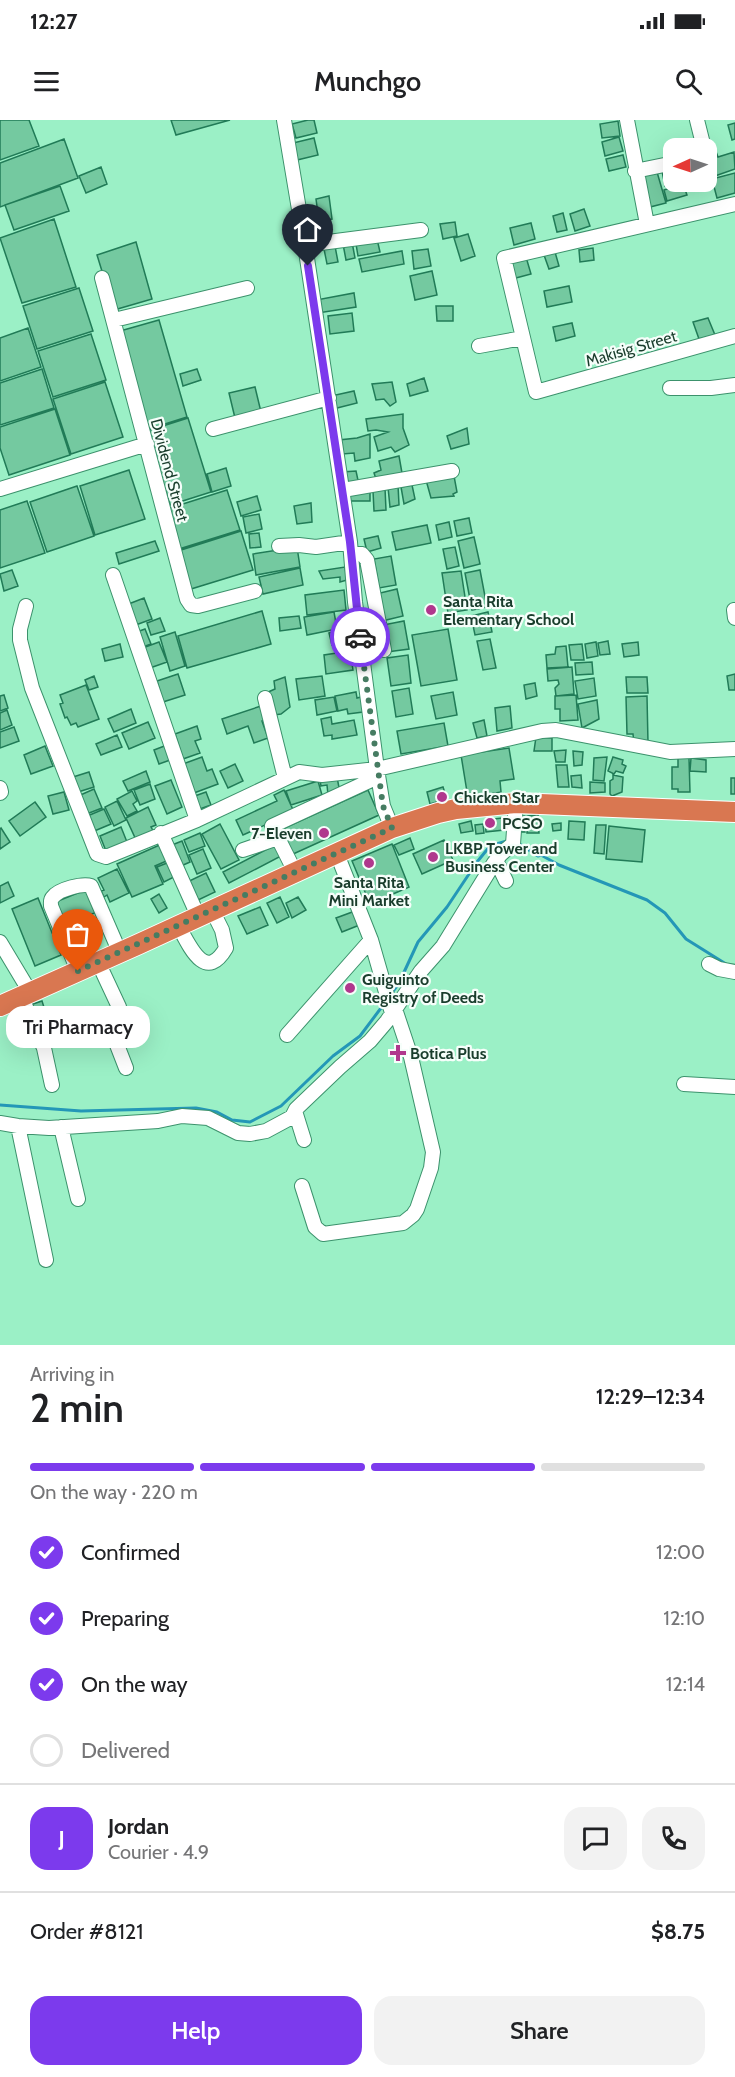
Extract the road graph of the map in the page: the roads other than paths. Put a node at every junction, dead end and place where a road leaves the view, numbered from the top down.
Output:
1 (284, 120) edge
2 (627, 120) edge
3 (697, 120) edge
4 (702, 138) edge
5 (663, 165) edge
6 (635, 171) junction
7 (735, 204) edge
8 (647, 224) junction
9 (421, 230) dead end
10 (305, 244) junction
11 (102, 278) dead end
12 (247, 288) dead end
13 (114, 320) junction
14 (735, 336) edge
15 (523, 338) junction
16 (479, 346) dead end
17 (735, 385) edge
18 (670, 388) dead end
19 (329, 398) junction
20 (213, 429) dead end
21 (147, 444) junction
22 (452, 471) dead end
23 (0, 489) edge
24 (343, 490) junction
25 (279, 546) dead end
26 (351, 548) junction
27 (113, 575) dead end
28 (255, 591) dead end
29 (27, 606) dead end
30 (384, 650) dead end
31 (266, 698) dead end
32 (735, 749) edge
33 (378, 773) junction
34 (285, 778) junction
35 (0, 788) edge
36 (0, 793) edge
37 (516, 803) junction
38 (735, 812) edge
39 (197, 820) junction
40 (392, 828) junction
41 (161, 833) junction
42 (278, 838) junction
43 (243, 850) dead end
44 (338, 854) junction
45 (496, 860) junction
46 (295, 872) junction
47 (506, 881) dead end
48 (205, 913) junction
49 (178, 925) junction
50 (371, 940) junction
51 (0, 942) edge
52 (120, 952) junction
53 (98, 962) junction
54 (709, 964) dead end
55 (78, 971) junction
56 (735, 972) edge
57 (26, 994) junction
58 (390, 1004) junction
59 (0, 1006) edge
60 (287, 1035) dead end
61 (126, 1068) dead end
62 (684, 1084) dead end
63 (52, 1085) dead end
64 (735, 1087) edge
65 (295, 1111) junction
66 (0, 1123) edge
67 (18, 1126) junction
68 (61, 1127) junction
69 (304, 1140) dead end
70 (302, 1186) dead end
71 (78, 1199) dead end
72 (46, 1260) dead end

1 - 10 street
2 - 6 street
3 - 4 street
5 - 6 street
6 - 8 street
7 - 8 street
8 - 15 street
9 - 10 street
10 - 19 street
11 - 13 street, Dividend Street
12 - 13 street
13 - 21 street, Dividend Street
14 - 15 street, Makisig Street
15 - 16 street
17 - 18 street
19 - 20 street
19 - 24 street
21 - 23 street
21 - 28 street, Dividend Street
22 - 24 street
24 - 26 street
25 - 26 street
26 - 30 street
26 - 33 street
27 - 39 street
29 - 41 street
31 - 34 street
32 - 33 street
33 - 34 street
33 - 40 street
33 - 42 street
34 - 39 street
35 - 36 street
37 - 38 highway
37 - 40 highway
37 - 45 street
39 - 41 street
40 - 44 highway
41 - 48 street
42 - 43 street
42 - 46 street
44 - 46 highway
44 - 50 street
45 - 47 street
45 - 58 street
46 - 48 highway
48 - 49 highway
48 - 49 street
49 - 52 highway
50 - 58 street
50 - 60 street
51 - 57 street
52 - 53 highway
52 - 55 street
53 - 55 highway
53 - 61 street
54 - 56 street
55 - 57 highway
57 - 59 highway
57 - 63 street
58 - 65 street
58 - 70 street
62 - 64 street
65 - 68 street
65 - 69 street
66 - 67 street
67 - 68 street
67 - 72 street
68 - 71 street

